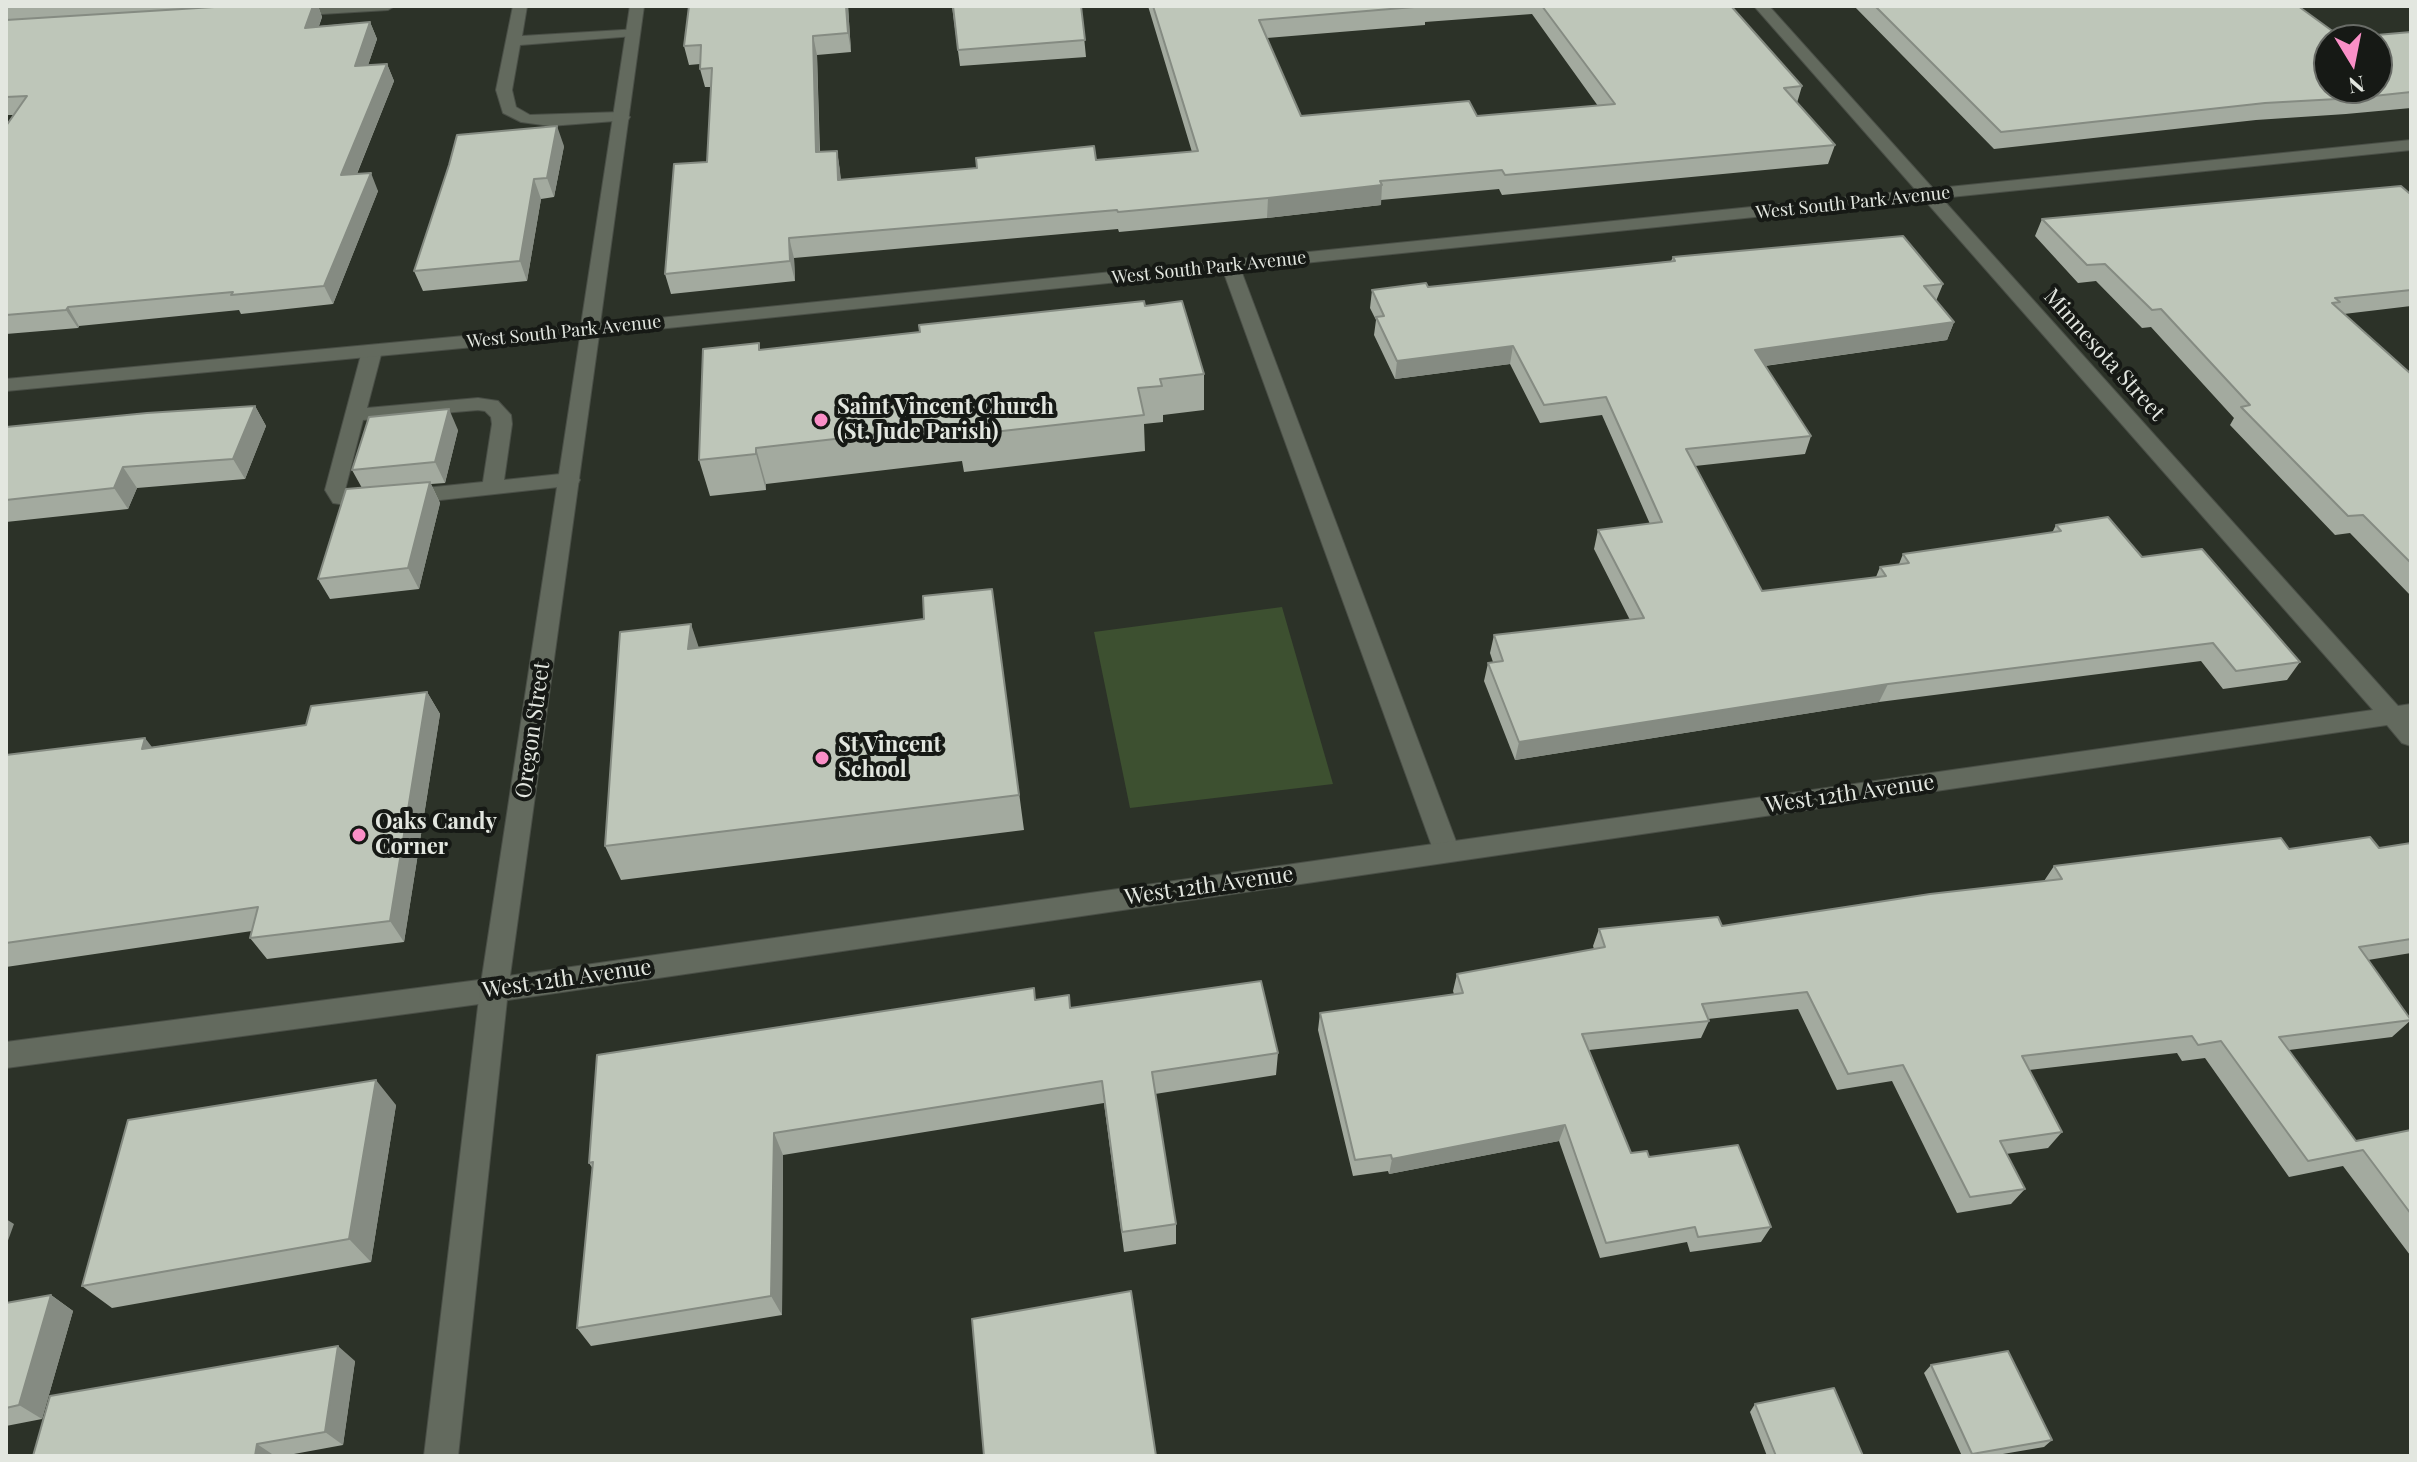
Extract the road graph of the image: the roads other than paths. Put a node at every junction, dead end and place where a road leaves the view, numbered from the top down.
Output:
1 (388, 6) edge
2 (520, 6) edge
3 (637, 6) edge
4 (1761, 6) edge
5 (276, 13) edge
6 (634, 32) junction
7 (513, 41) junction
8 (622, 117) junction
9 (2411, 145) edge
10 (1930, 195) junction
11 (1230, 265) junction
12 (592, 330) junction
13 (372, 351) junction
14 (6, 385) edge
15 (355, 415) junction
16 (570, 480) junction
17 (492, 488) junction
18 (2402, 714) edge
19 (2411, 737) edge
20 (1447, 852) junction
21 (494, 990) junction
22 (6, 1055) edge
23 (441, 1456) edge

1 - 5 main road
2 - 7 main road
3 - 6 main road, Oregon Street
4 - 10 main road, Minnesota Street
6 - 7 main road
6 - 8 main road, Oregon Street
7 - 8 main road
8 - 12 main road, Oregon Street
9 - 10 main road, West South Park Avenue
10 - 11 main road, West South Park Avenue
10 - 18 main road, Minnesota Street
11 - 12 main road, West South Park Avenue
11 - 20 main road
12 - 13 main road, West South Park Avenue
12 - 16 main road, Oregon Street
13 - 14 main road, West South Park Avenue
13 - 15 main road
15 - 17 main road
15 - 17 main road
16 - 17 main road
16 - 21 main road, Oregon Street
18 - 19 main road, Minnesota Street
18 - 20 main road, West 12th Avenue
20 - 21 main road, West 12th Avenue
21 - 22 main road, West 12th Avenue
21 - 23 main road, Oregon Street

